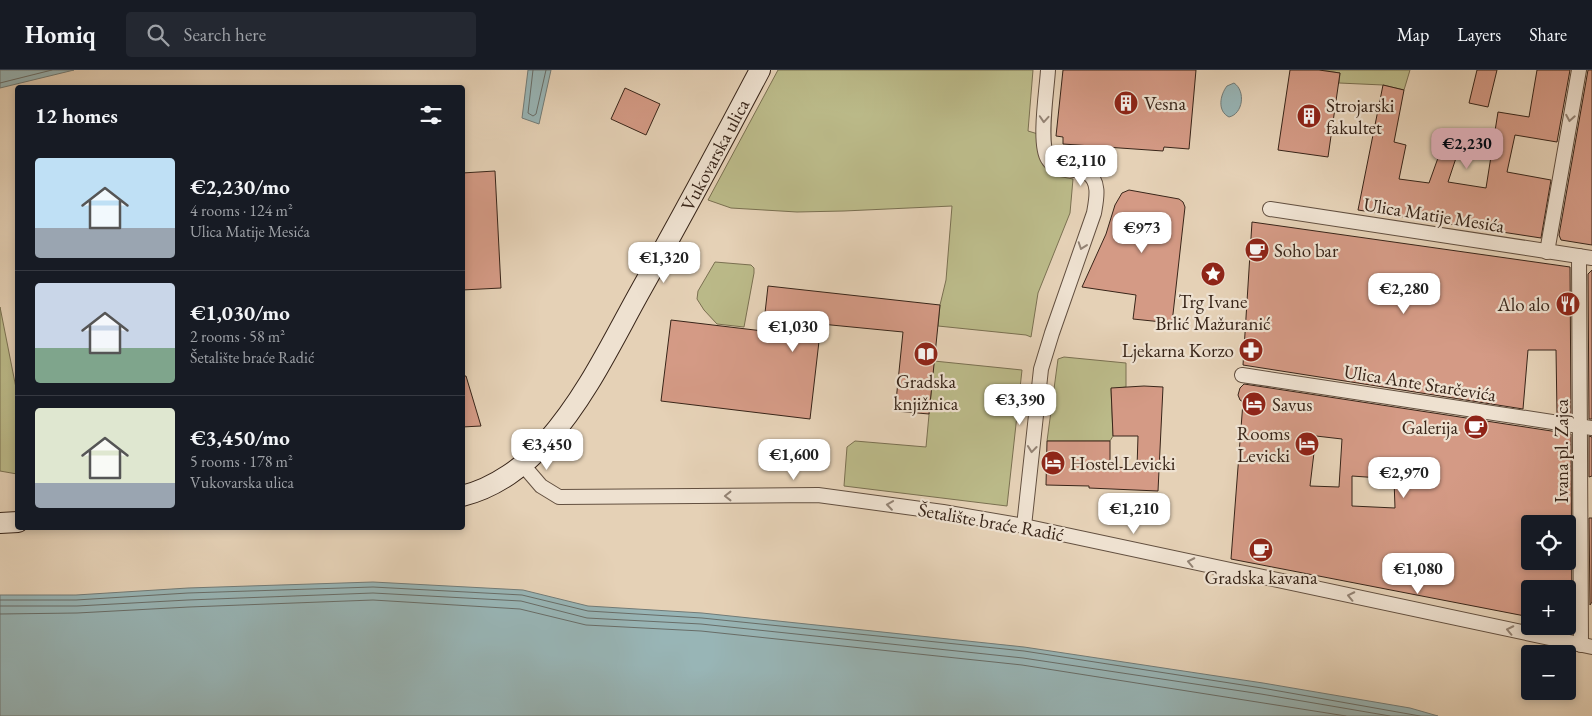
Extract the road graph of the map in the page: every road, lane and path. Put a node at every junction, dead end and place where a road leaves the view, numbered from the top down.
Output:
1 (760, 70) edge
2 (1048, 70) edge
3 (1579, 70) edge
4 (1270, 209) dead end
5 (1547, 252) junction
6 (1585, 257) edge
7 (1242, 375) dead end
8 (1586, 427) edge
9 (522, 465) junction
10 (465, 495) edge
11 (15, 522) edge
12 (0, 523) edge
13 (1024, 526) junction
14 (1587, 646) edge

1 - 9 main road, Vukovarska ulica
2 -> 13 street
3 -> 5 street
4 - 5 street, Ulica Matije Mesića
5 - 6 street, Ulica Matije Mesića
6 - 8 street, Ivana pl. Zajca
7 - 8 street, Ulica Ante Starčevića
8 - 14 street, Ivana pl. Zajca
9 - 10 main road
13 -> 9 street, Šetalište braće Radić
11 - 12 main road
14 -> 13 street, Šetalište braće Radić

